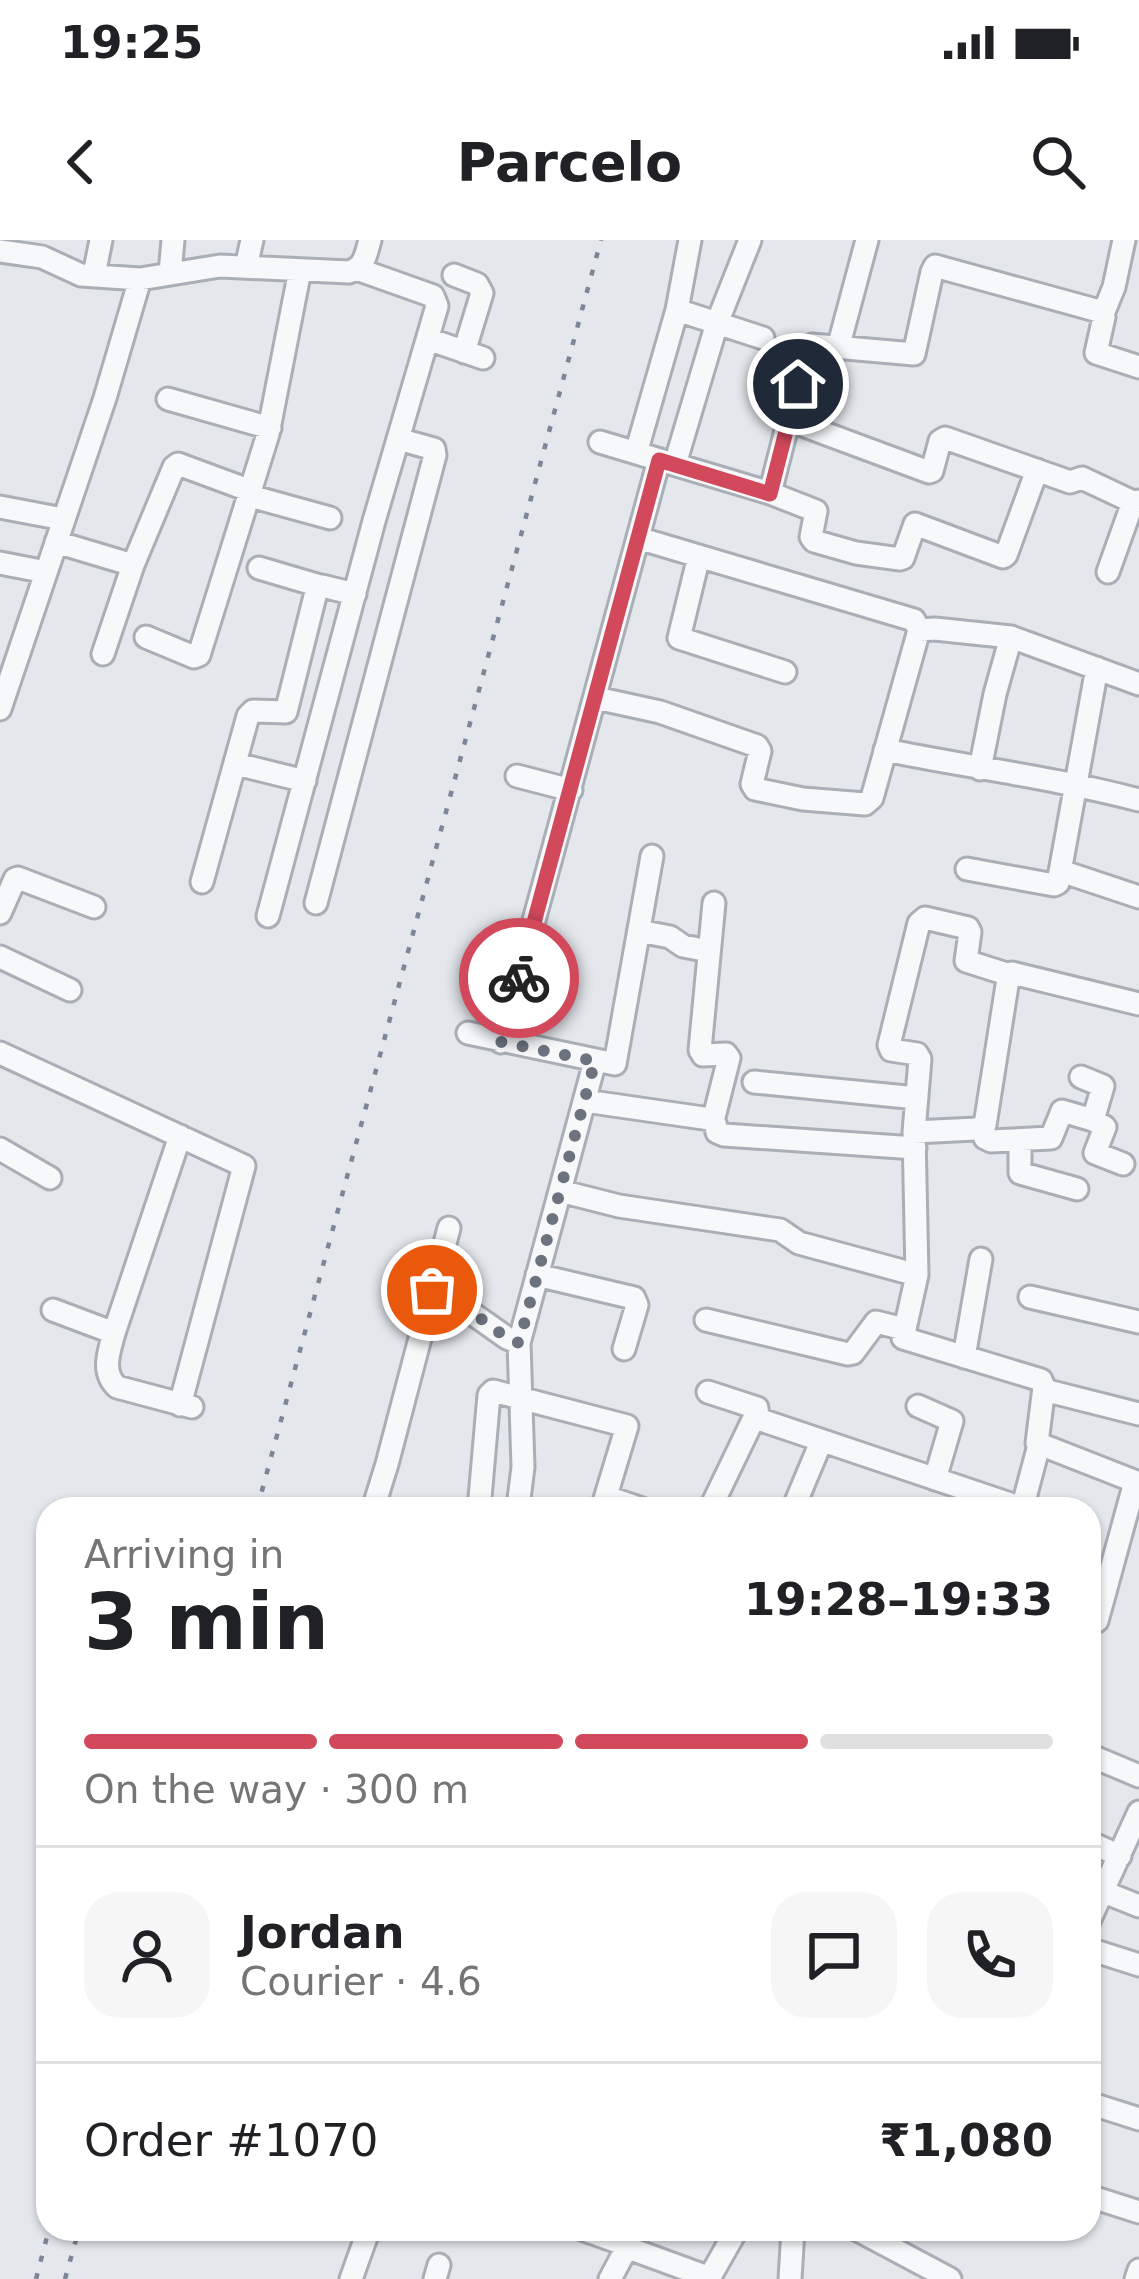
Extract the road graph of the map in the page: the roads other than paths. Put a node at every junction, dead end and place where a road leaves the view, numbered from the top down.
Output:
1 (101, 240) edge
2 (173, 240) edge
3 (252, 240) edge
4 (370, 240) edge
5 (690, 240) edge
6 (750, 240) edge
7 (867, 240) edge
8 (1124, 240) edge
9 (0, 251) edge
10 (245, 267) junction
11 (358, 269) junction
12 (300, 270) junction
13 (170, 273) junction
14 (94, 275) junction
15 (454, 275) dead end
16 (140, 279) junction
17 (677, 310) junction
18 (1103, 314) junction
19 (717, 323) junction
20 (764, 338) dead end
21 (428, 339) junction
22 (838, 348) junction
23 (1139, 367) edge
24 (168, 399) dead end
25 (789, 420) junction
26 (269, 428) junction
27 (398, 439) junction
28 (600, 442) dead end
29 (636, 453) junction
30 (667, 462) junction
31 (1036, 470) junction
32 (250, 493) junction
33 (770, 494) junction
34 (1136, 501) edge
35 (0, 507) edge
36 (330, 518) dead end
37 (64, 519) junction
38 (638, 538) junction
39 (56, 542) junction
40 (699, 556) junction
41 (0, 563) edge
42 (133, 565) junction
43 (259, 568) dead end
44 (46, 572) junction
45 (1108, 572) dead end
46 (320, 586) junction
47 (355, 594) junction
48 (919, 631) junction
49 (146, 637) dead end
50 (1011, 637) junction
51 (103, 654) dead end
52 (1097, 668) junction
53 (785, 672) dead end
54 (1139, 684) edge
55 (596, 698) junction
56 (0, 710) edge
57 (885, 750) junction
58 (236, 764) junction
59 (980, 769) junction
60 (517, 776) dead end
61 (305, 781) junction
62 (1077, 783) junction
63 (571, 790) junction
64 (1139, 800) edge
65 (652, 856) dead end
66 (968, 868) dead end
67 (1061, 871) junction
68 (202, 882) dead end
69 (1139, 897) edge
70 (316, 903) dead end
71 (714, 903) dead end
72 (94, 907) dead end
73 (0, 913) edge
74 (268, 916) dead end
75 (639, 931) junction
76 (710, 951) junction
77 (0, 957) edge
78 (1010, 975) junction
79 (70, 990) dead end
80 (1139, 1004) edge
81 (468, 1034) dead end
82 (501, 1042) junction
83 (0, 1054) edge
84 (595, 1061) junction
85 (1082, 1078) dead end
86 (754, 1082) dead end
87 (917, 1098) junction
88 (585, 1100) junction
89 (1093, 1120) junction
90 (713, 1121) junction
91 (982, 1127) junction
92 (180, 1136) junction
93 (915, 1140) junction
94 (1020, 1140) junction
95 (0, 1149) edge
96 (1123, 1164) dead end
97 (50, 1178) dead end
98 (1078, 1189) dead end
99 (560, 1191) junction
100 (448, 1228) dead end
101 (981, 1258) dead end
102 (537, 1275) junction
103 (916, 1275) junction
104 (1030, 1297) dead end
105 (430, 1298) junction
106 (53, 1310) dead end
107 (706, 1321) dead end
108 (1139, 1322) edge
109 (904, 1329) junction
110 (114, 1333) junction
111 (519, 1343) junction
112 (624, 1349) dead end
113 (964, 1357) junction
114 (1044, 1390) junction
115 (708, 1391) dead end
116 (521, 1396) junction
117 (918, 1406) dead end
118 (1139, 1414) edge
119 (758, 1419) junction
120 (821, 1442) junction
121 (1039, 1445) junction
122 (935, 1479) junction
123 (1137, 1483) edge
124 (377, 1497) edge
125 (480, 1497) edge
126 (519, 1497) edge
127 (606, 1497) edge
128 (716, 1497) edge
129 (798, 1497) edge
130 (987, 1497) edge
131 (1025, 1497) edge
132 (1101, 1608) edge
133 (1101, 1760) edge
134 (1139, 1777) edge
135 (1139, 1812) edge
136 (1101, 1847) edge
137 (1120, 1856) junction
138 (1104, 1892) junction
139 (1101, 1898) edge
140 (1139, 1906) edge
141 (1101, 1953) edge
142 (1139, 1965) edge
143 (1101, 2107) edge
144 (1139, 2119) edge
145 (1101, 2200) edge
146 (1139, 2212) edge
147 (365, 2241) edge
148 (617, 2241) edge
149 (729, 2241) edge
150 (793, 2241) edge
151 (879, 2241) edge
152 (628, 2249) junction
153 (1139, 2270) edge
154 (351, 2279) edge
155 (610, 2279) edge
156 (790, 2279) edge
157 (950, 2279) edge
158 (1136, 2279) edge

1 - 14 street
2 - 13 street
3 - 10 street
4 - 11 street
5 - 17 street
6 - 19 street
7 - 22 street
8 - 18 street
9 - 14 street
10 - 12 street
10 - 13 street
11 - 12 street
11 - 21 street
12 - 26 street
13 - 16 street
14 - 16 street
15 - 21 street
16 - 37 street
17 - 19 street
17 - 29 street
18 - 22 street
18 - 23 street
19 - 20 street
19 - 30 street
21 - 27 street
22 - 25 street
24 - 26 street
25 - 31 street
25 - 33 street
26 - 32 street
27 - 47 street
27 - 70 street
28 - 29 street
29 - 30 street
30 - 33 street
30 - 38 street
31 - 33 street
31 - 34 street
32 - 36 street
32 - 42 street
32 - 49 street
34 - 45 street
35 - 37 street
37 - 39 street
38 - 40 street
38 - 55 street
39 - 42 street
39 - 44 street
40 - 48 street
40 - 53 street
41 - 44 street
42 - 51 street
43 - 46 street
44 - 56 street
46 - 47 street
46 - 58 street
47 - 61 street
48 - 50 street
48 - 57 street
50 - 52 street
50 - 59 street
52 - 54 street
52 - 62 street
55 - 57 street
55 - 63 street
57 - 59 street
58 - 61 street
58 - 68 street
59 - 62 street
60 - 63 street
61 - 74 street
62 - 64 street
62 - 67 street
63 - 82 street
65 - 75 street
66 - 67 street
67 - 69 street
71 - 76 street
72 - 73 street
75 - 76 street
75 - 84 street
76 - 90 street
77 - 79 street
78 - 80 street
78 - 87 street
78 - 91 street
81 - 82 street
82 - 84 street
83 - 92 street
84 - 88 street
85 - 89 street
86 - 87 street
87 - 93 street
88 - 90 street
88 - 99 street
89 - 94 street
89 - 96 street
90 - 93 street
91 - 93 street
91 - 94 street
92 - 110 street
92 - 110 street
93 - 103 street
94 - 98 street
95 - 97 street
99 - 102 street
99 - 103 street
100 - 105 street
101 - 113 street
102 - 111 street
102 - 112 street
103 - 109 street
104 - 108 street
105 - 111 street
105 - 124 street
106 - 110 street
107 - 109 street
109 - 113 street
111 - 116 street
113 - 114 street
114 - 118 street
114 - 121 street
115 - 119 street
116 - 125 street
116 - 126 street
116 - 127 street
117 - 122 street
119 - 120 street
119 - 128 street
120 - 122 street
120 - 129 street
121 - 123 street
121 - 131 street
122 - 130 street
123 - 132 street
133 - 134 street
135 - 137 street
136 - 137 street
137 - 138 street
138 - 139 street
138 - 140 street
141 - 142 street
143 - 144 street
145 - 146 street
147 - 154 street
148 - 152 street
149 - 152 street
150 - 156 street
151 - 157 street
152 - 155 street
153 - 158 street

